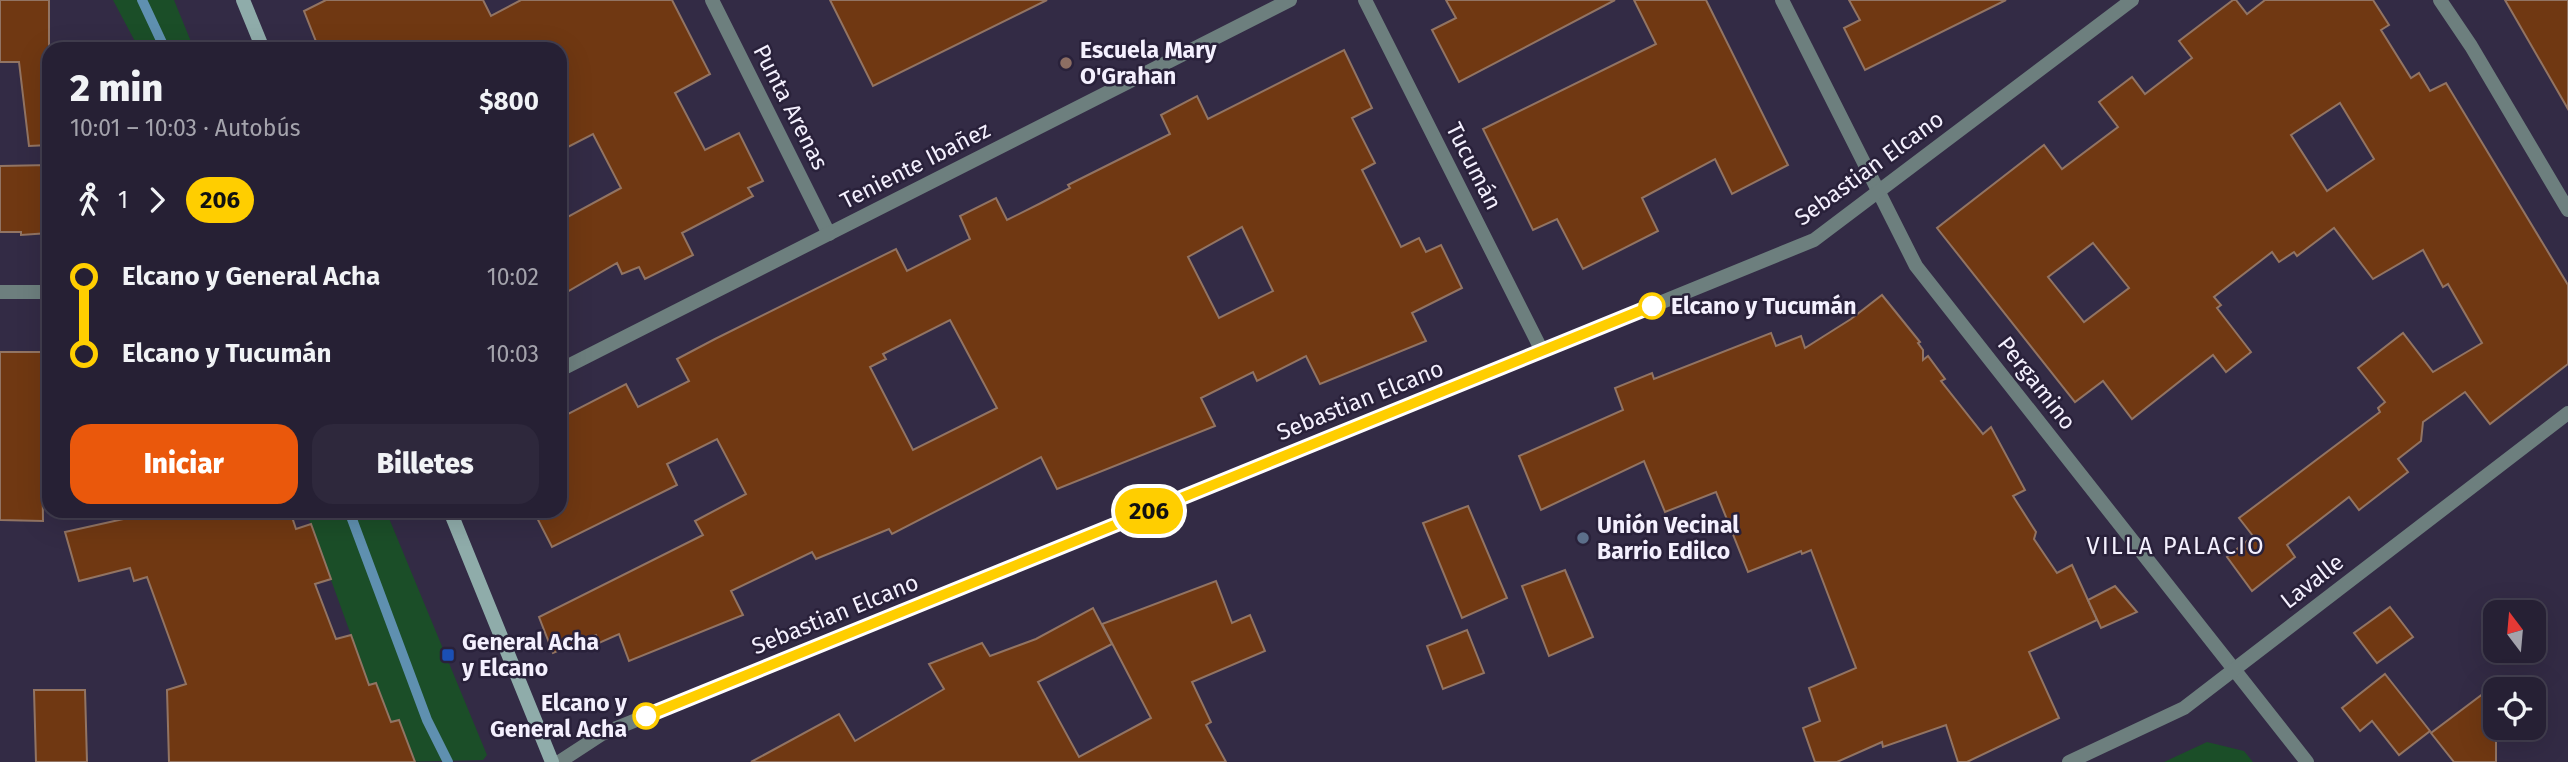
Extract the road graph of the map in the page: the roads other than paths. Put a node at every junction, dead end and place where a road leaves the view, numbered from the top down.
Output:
1 (243, 0) edge
2 (712, 0) edge
3 (1290, 0) edge
4 (1365, 0) edge
5 (1782, 0) edge
6 (2132, 0) edge
7 (2440, 0) edge
8 (260, 42) edge
9 (1879, 191) junction
10 (2568, 210) edge
11 (830, 234) junction
12 (0, 292) edge
13 (42, 292) edge
14 (1542, 351) junction
15 (567, 366) edge
16 (2568, 413) edge
17 (453, 518) edge
18 (2234, 669) junction
19 (552, 762) edge
20 (559, 762) edge
21 (2069, 762) edge
22 (2307, 762) edge

1 - 8 main road
2 - 11 street, Punta Arenas
3 - 11 street, Teniente Ibañez
4 - 14 street, Tucumán
5 - 9 street, Pergamino
6 - 9 street, Sebastian Elcano
7 - 10 street
9 - 14 street, Sebastian Elcano
9 - 18 street, Pergamino
11 - 15 street, Teniente Ibañez
12 - 13 street
14 - 20 street, Sebastian Elcano
16 - 18 street, Lavalle
17 - 19 main road
18 - 21 street, Lavalle
18 - 22 street, Pergamino

